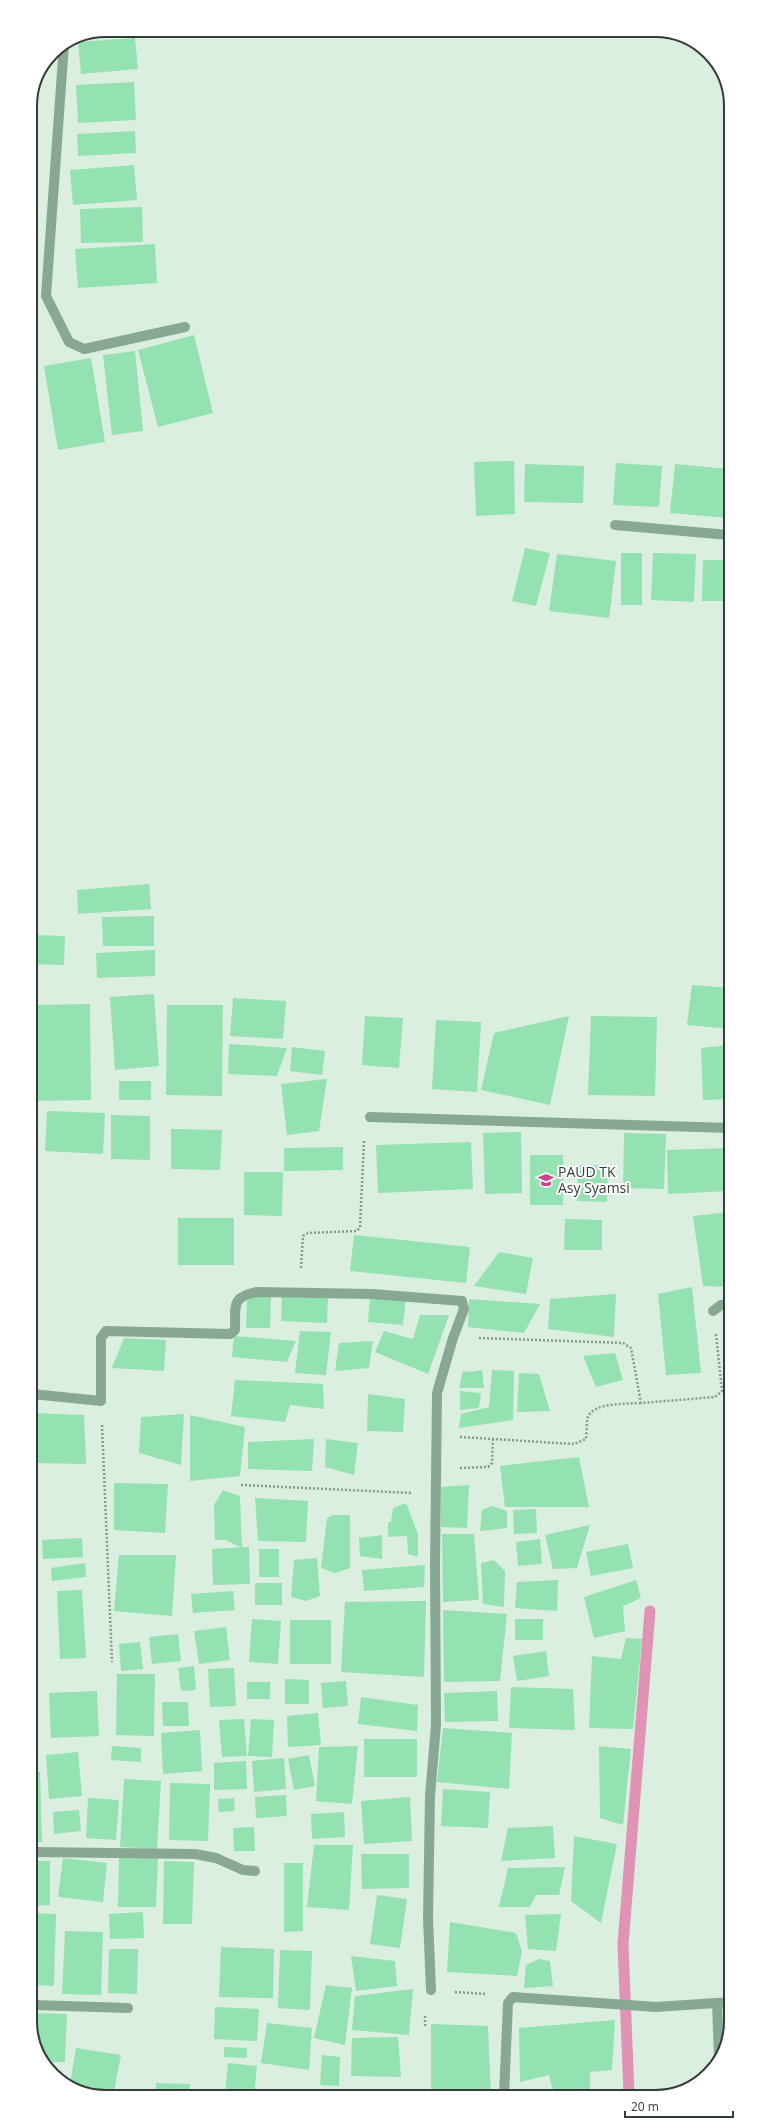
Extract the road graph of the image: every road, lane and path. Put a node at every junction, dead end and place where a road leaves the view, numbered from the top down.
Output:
1 (63, 52) edge
2 (185, 327) dead end
3 (615, 525) dead end
4 (724, 535) edge
5 (370, 1117) joint
6 (724, 1128) edge
7 (300, 1293) junction
8 (724, 1305) edge
9 (713, 1311) joint
10 (452, 1338) junction
11 (37, 1395) edge
12 (101, 1401) junction
13 (641, 1403) junction
14 (436, 1436) junction
15 (493, 1439) junction
16 (436, 1470) junction
17 (241, 1485) dead end
18 (436, 1495) junction
19 (112, 1662) dead end
20 (37, 1852) edge
21 (255, 1871) dead end
22 (431, 1990) joint
23 (513, 1996) junction
24 (718, 2003) junction
25 (724, 2003) edge
26 (37, 2005) edge
27 (128, 2008) dead end
28 (719, 2046) edge
29 (504, 2090) edge

1 - 2 street
3 - 4 street
5 - 6 street
5 - 7 path
7 - 10 street
7 - 12 street
8 - 9 street
9 - 13 path
10 - 13 path
10 - 14 street
11 - 12 street
12 - 19 path
13 - 15 path
14 - 15 path
14 - 16 street
15 - 16 path
16 - 18 street
17 - 18 path
18 - 22 street
20 - 21 street
22 - 23 path
23 - 24 street
23 - 29 street
24 - 25 street
24 - 28 street
26 - 27 street

